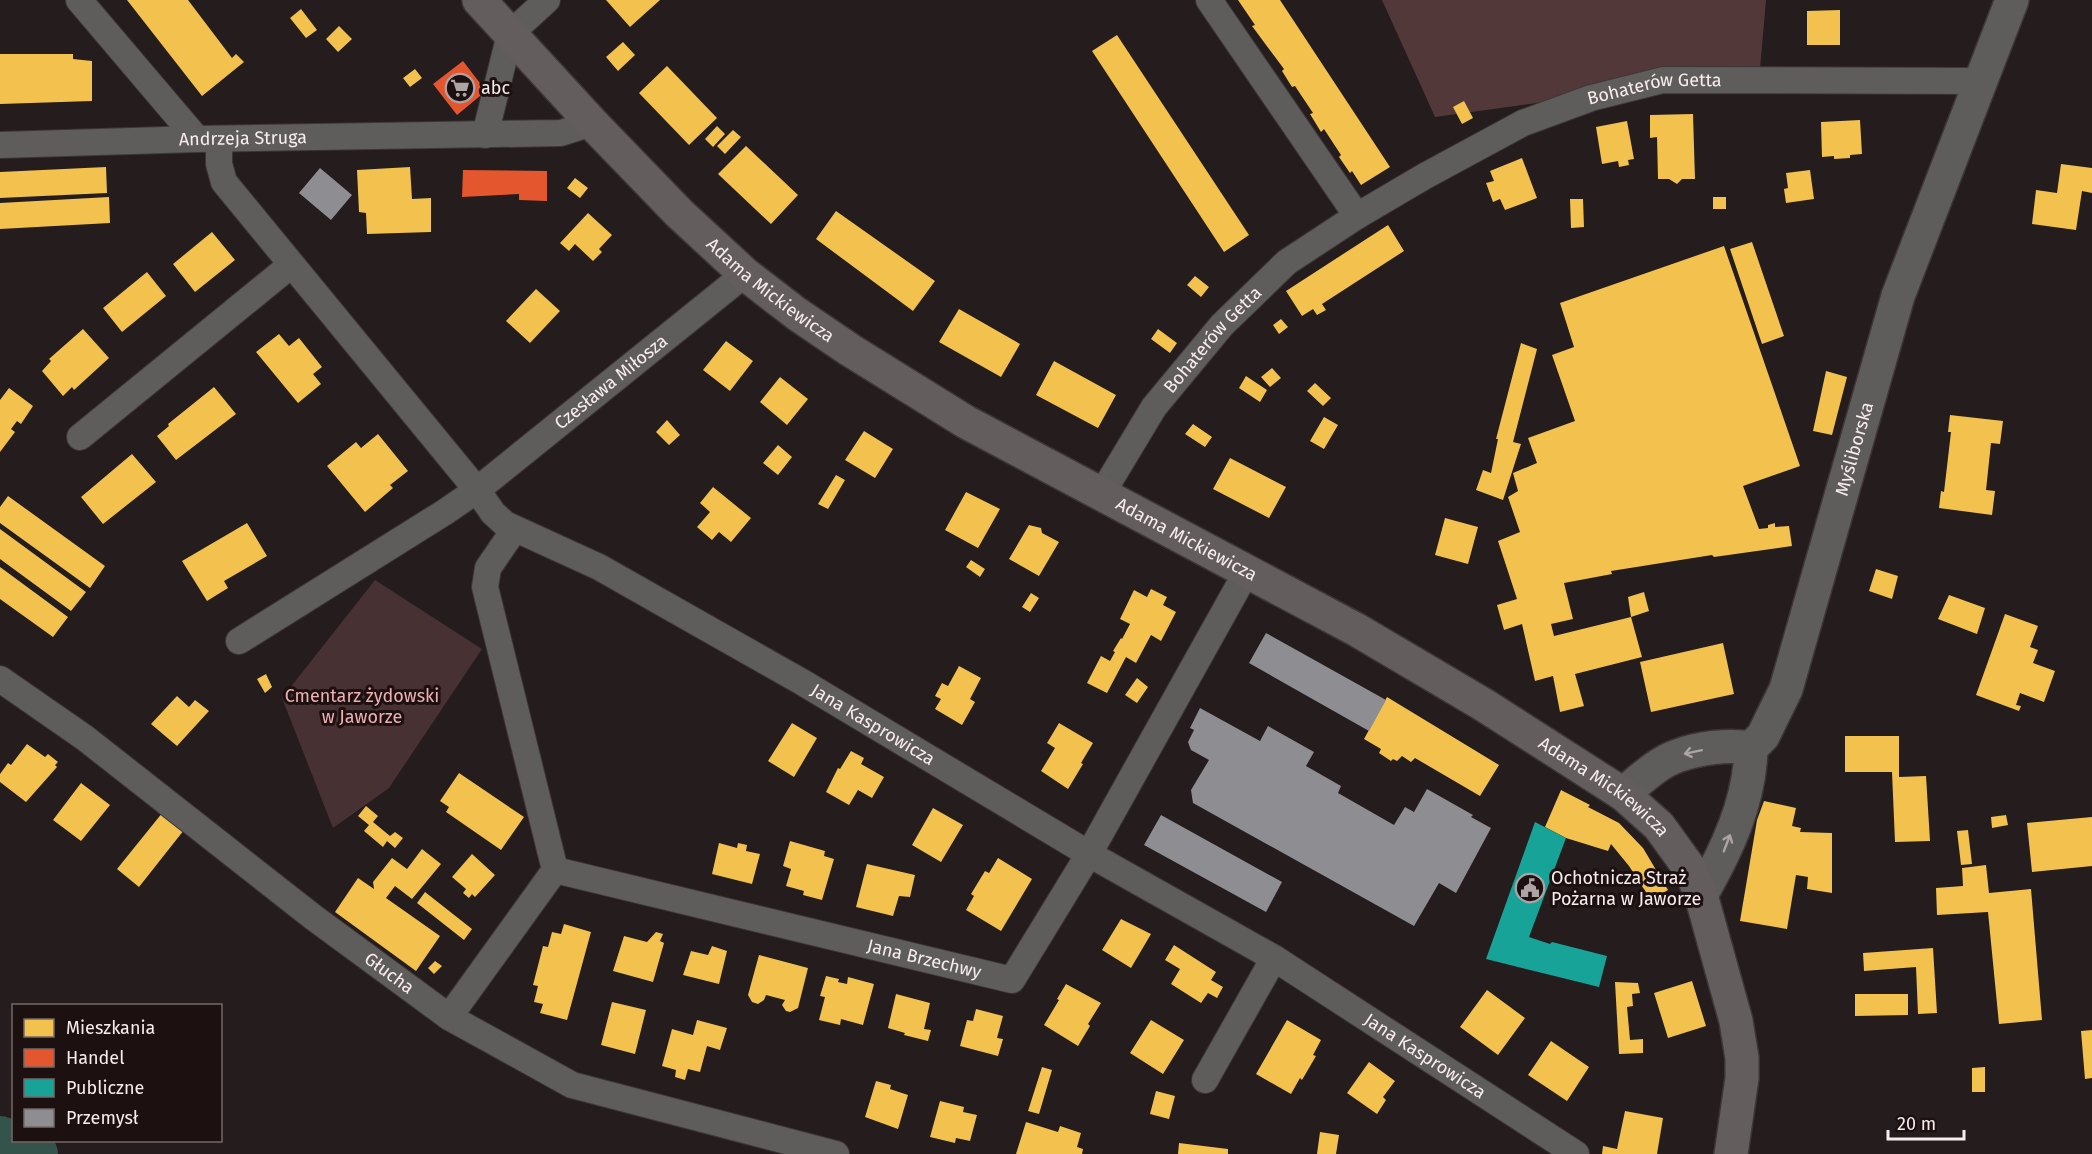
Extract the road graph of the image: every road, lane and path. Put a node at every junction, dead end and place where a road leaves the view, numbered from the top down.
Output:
1 (79, 0) edge
2 (479, 0) edge
3 (547, 0) edge
4 (1209, 0) edge
5 (2012, 0) edge
6 (510, 34) junction
7 (1981, 81) junction
8 (592, 123) junction
9 (484, 135) junction
10 (208, 139) junction
11 (0, 145) edge
12 (1357, 216) junction
13 (291, 266) junction
14 (745, 274) junction
15 (80, 437) dead end
16 (477, 490) junction
17 (1101, 495) junction
18 (514, 530) junction
19 (1247, 571) junction
20 (240, 641) dead end
21 (0, 679) edge
22 (1751, 748) junction
23 (1623, 794) junction
24 (1089, 854) junction
25 (555, 870) junction
26 (1701, 896) junction
27 (1274, 958) junction
28 (448, 1017) junction
29 (1205, 1080) dead end
30 (836, 1154) edge
31 (1576, 1154) edge
32 (1731, 1154) edge

1 - 10 street
2 - 6 main road, Adama Mickiewicza
3 - 6 street
4 - 12 street
5 - 7 street, Myśliborska
6 - 8 main road, Adama Mickiewicza
6 - 9 street
7 - 12 street, Bohaterów Getta
7 - 22 street, Myśliborska
8 - 9 street, Andrzeja Struga
8 - 14 main road, Adama Mickiewicza
9 - 10 street, Andrzeja Struga
10 - 11 street, Andrzeja Struga
10 - 13 street
12 - 17 street, Bohaterów Getta
13 - 15 street
13 - 16 street
14 - 16 street, Czesława Miłosza
14 - 17 main road, Adama Mickiewicza
16 - 18 street, Jana Kasprowicza
16 - 20 street, Czesława Miłosza
17 - 19 main road, Adama Mickiewicza
18 - 24 street, Jana Kasprowicza
18 - 25 street
19 - 23 main road, Adama Mickiewicza
19 - 24 street, Jana Brzechwy
21 - 28 street, Głucha
22 -> 23 street
26 -> 22 street
23 - 26 main road, Adama Mickiewicza
24 - 25 street, Jana Brzechwy
24 - 27 street, Jana Kasprowicza
25 - 28 street
26 - 32 main road, Adama Mickiewicza
27 - 29 street
27 - 31 street, Jana Kasprowicza
28 - 30 street, Głucha

